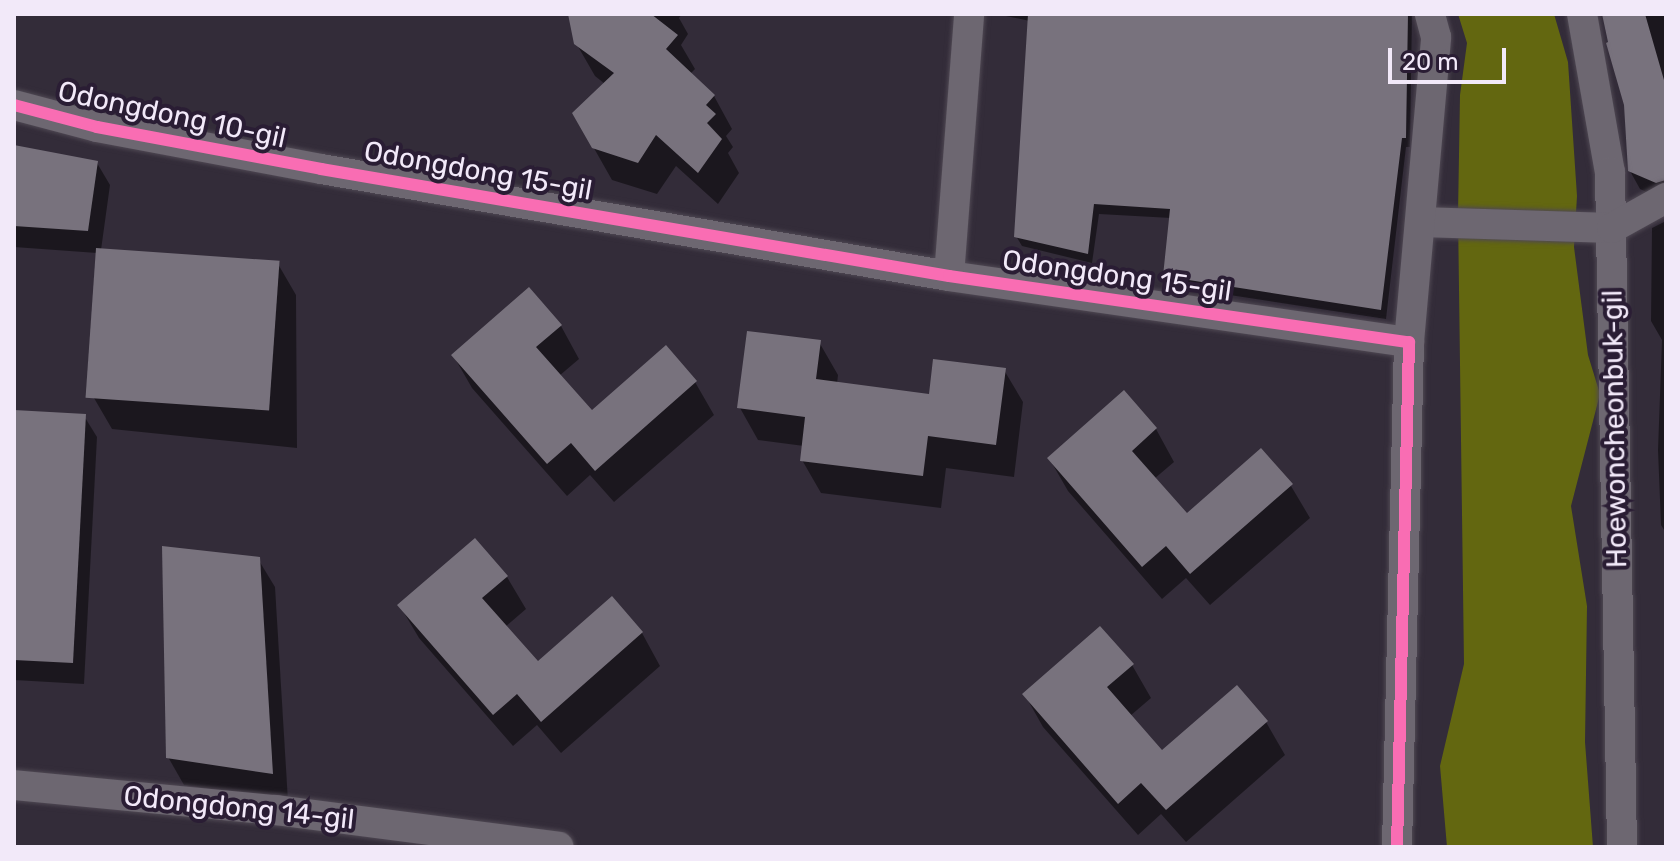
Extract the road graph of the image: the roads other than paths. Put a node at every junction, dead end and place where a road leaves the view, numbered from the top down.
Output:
1 (969, 14) edge
2 (1430, 14) edge
3 (1582, 14) edge
4 (14, 105) edge
5 (321, 169) joint
6 (1666, 198) edge
7 (1420, 222) junction
8 (1612, 228) junction
9 (949, 276) junction
10 (1409, 342) junction
11 (14, 785) edge
12 (552, 847) edge
13 (559, 847) edge
14 (1397, 847) edge
15 (1622, 847) edge

1 - 9 street
2 - 7 street
3 - 8 street, Hoewoncheonbuk-gil
4 - 5 street, Odongdong 10-gil
5 - 9 street, Odongdong 15-gil
6 - 8 street
7 - 8 street
7 - 10 street
8 - 15 street, Hoewoncheonbuk-gil
9 - 10 street, Odongdong 15-gil
10 - 14 street
11 - 12 street, Odongdong 14-gil
12 - 13 street, Odongdong 14-gil

